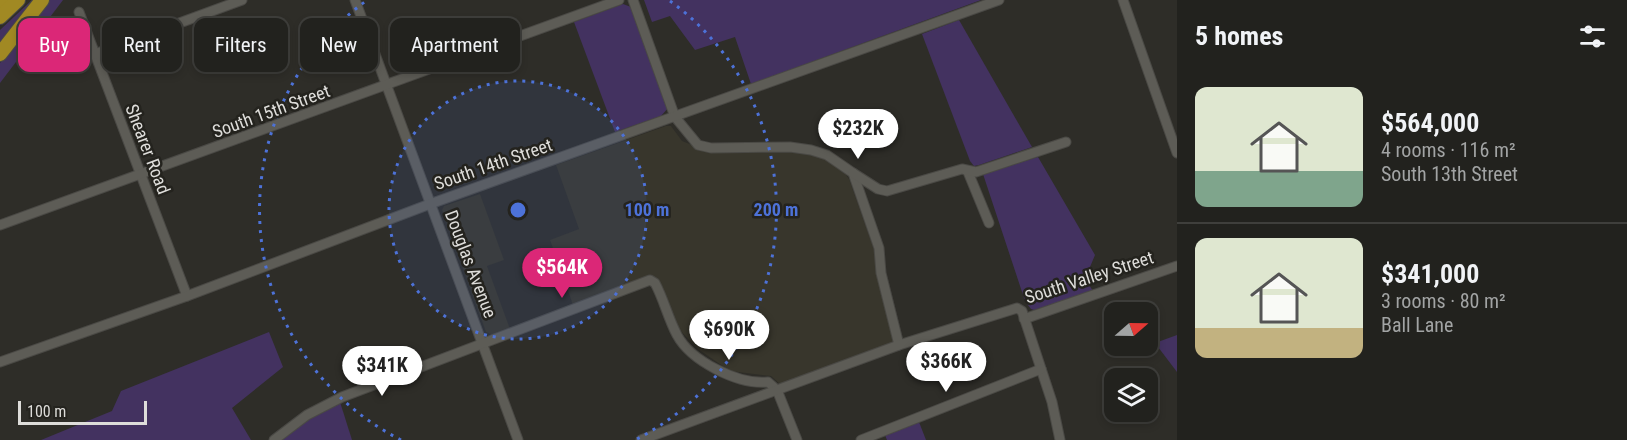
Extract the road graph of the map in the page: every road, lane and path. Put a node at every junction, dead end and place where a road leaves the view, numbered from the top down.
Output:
1 (18, 0) edge
2 (42, 0) edge
3 (242, 0) edge
4 (355, 0) edge
5 (619, 0) edge
6 (633, 0) edge
7 (999, 0) edge
8 (1123, 0) edge
9 (79, 12) dead end
10 (0, 17) edge
11 (0, 54) edge
12 (95, 54) junction
13 (387, 87) junction
14 (675, 117) junction
15 (1066, 141) dead end
16 (1177, 153) edge
17 (969, 172) junction
18 (853, 173) junction
19 (140, 175) junction
20 (430, 204) junction
21 (989, 223) dead end
22 (0, 225) edge
23 (1177, 266) edge
24 (187, 296) junction
25 (1024, 319) junction
26 (484, 344) junction
27 (899, 345) junction
28 (0, 362) edge
29 (1041, 369) junction
30 (777, 390) junction
31 (274, 440) edge
32 (518, 440) edge
33 (641, 440) edge
34 (797, 440) edge
35 (861, 440) edge
36 (1060, 440) edge

1 - 10 highway
2 - 11 highway
3 - 12 street
4 - 13 street, Douglas Avenue
5 - 13 street, South 15th Street
6 - 14 street
7 - 14 street, South 14th Street
8 - 16 street
9 - 12 street, Shearer Road
12 - 19 street, Shearer Road
13 - 19 street, South 15th Street
13 - 20 street, Douglas Avenue
14 - 18 street
14 - 20 street, South 14th Street
15 - 17 street
17 - 18 street
17 - 21 street
18 - 27 street
19 - 22 street, South 15th Street
19 - 24 street, Shearer Road
20 - 24 street, South 14th Street
20 - 26 street, Douglas Avenue
23 - 25 street, South Valley Street
24 - 28 street, South 14th Street
25 - 27 street, South Valley Street
25 - 29 street
26 - 30 street
26 - 31 street
26 - 32 street, Douglas Avenue
27 - 30 street, South Valley Street
29 - 35 street
29 - 36 street
30 - 33 street, South Valley Street
30 - 34 street

